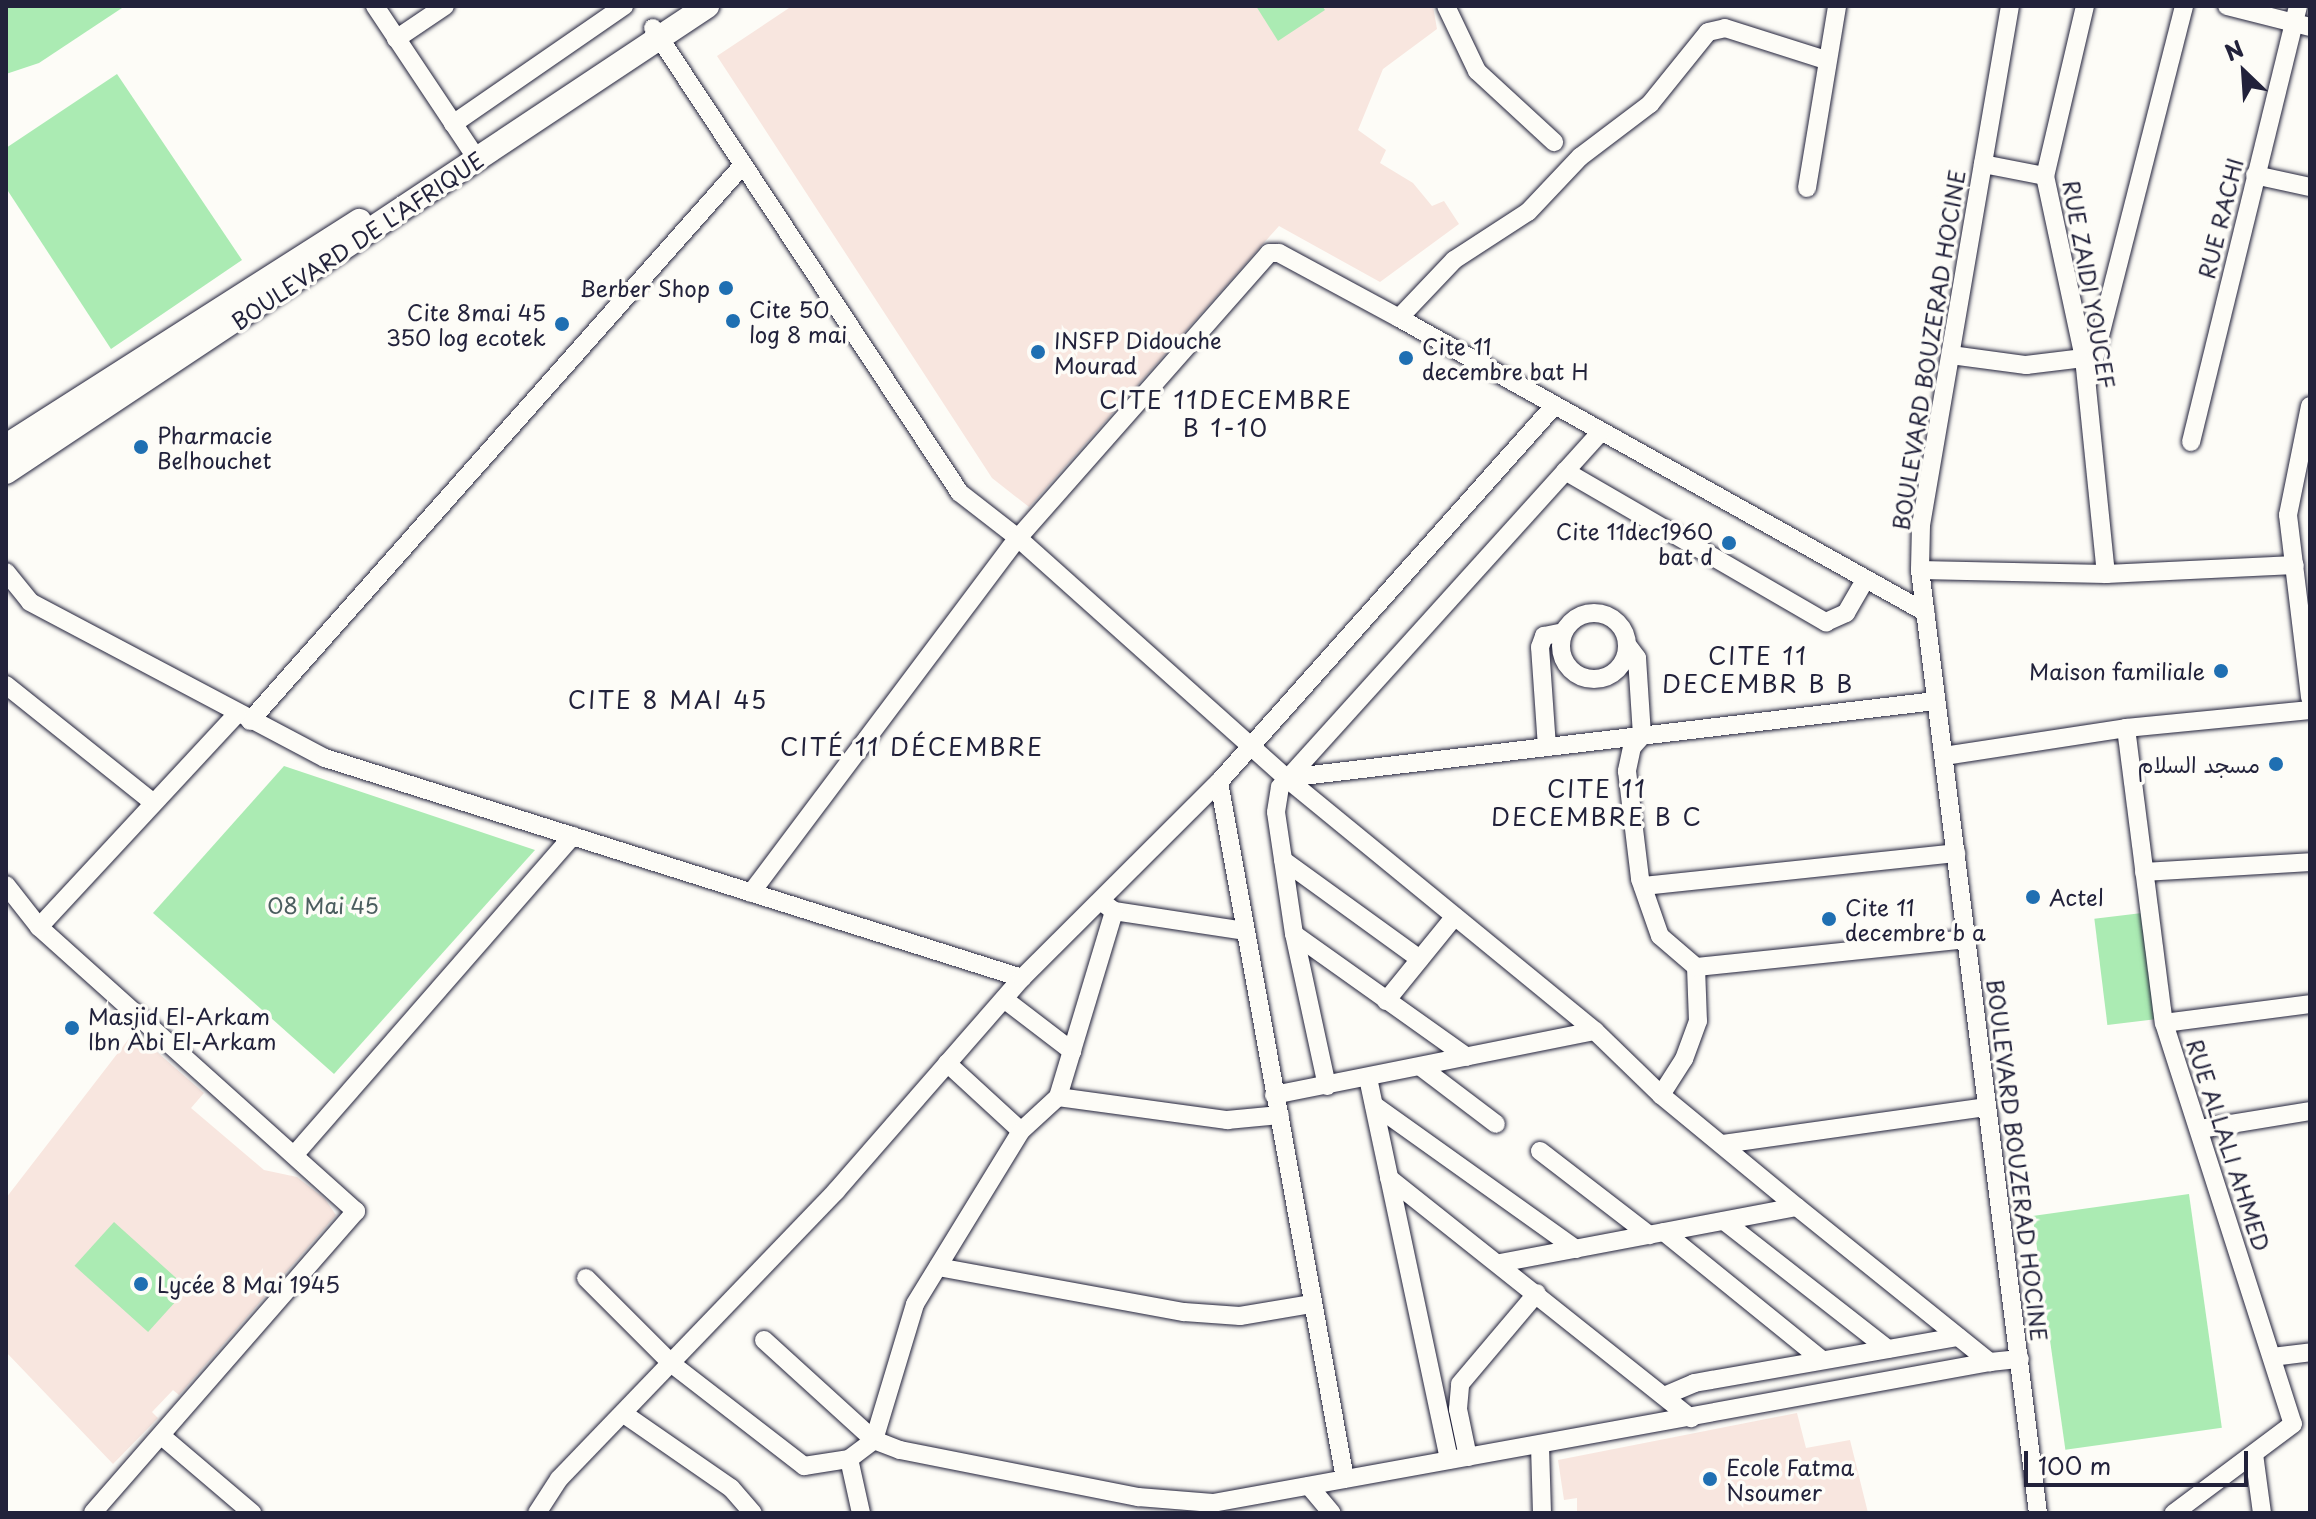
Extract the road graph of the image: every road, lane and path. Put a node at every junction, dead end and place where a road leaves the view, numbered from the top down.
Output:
1 (375, 6) edge
2 (445, 6) edge
3 (685, 6) edge
4 (707, 6) edge
5 (1446, 6) edge
6 (1837, 6) edge
7 (2010, 6) edge
8 (2085, 6) edge
9 (2184, 6) edge
10 (2227, 6) edge
11 (618, 8) edge
12 (2301, 19) edge
13 (656, 33) junction
14 (396, 39) junction
15 (1826, 60) junction
16 (453, 124) junction
17 (1554, 142) dead end
18 (471, 150) junction
19 (1983, 164) junction
20 (743, 165) junction
21 (2255, 175) junction
22 (2045, 176) junction
23 (2310, 187) edge
24 (1807, 188) dead end
25 (1399, 318) junction
26 (1951, 355) junction
27 (2084, 358) junction
28 (2086, 388) junction
29 (1554, 406) junction
30 (2310, 406) edge
31 (1599, 434) junction
32 (2191, 442) dead end
33 (6, 446) edge
34 (1565, 471) junction
35 (6, 472) edge
36 (1018, 538) junction
37 (2295, 565) junction
38 (1920, 570) junction
39 (6, 572) edge
40 (2106, 574) junction
41 (1866, 579) junction
42 (1925, 612) junction
43 (1564, 632) junction
44 (1628, 646) junction
45 (9, 694) edge
46 (2310, 698) edge
47 (1936, 701) junction
48 (2310, 710) edge
49 (243, 718) junction
50 (2126, 728) junction
51 (1642, 736) junction
52 (1250, 747) junction
53 (1547, 747) junction
54 (1944, 756) junction
55 (1286, 778) junction
56 (1219, 782) junction
57 (154, 803) junction
58 (573, 836) junction
59 (1956, 853) junction
60 (1283, 860) junction
61 (2310, 862) edge
62 (2144, 872) junction
63 (6, 885) edge
64 (1643, 886) junction
65 (751, 893) junction
66 (1098, 898) junction
67 (1114, 911) junction
68 (1455, 916) junction
69 (39, 927) junction
70 (1244, 931) junction
71 (1294, 934) junction
72 (1966, 939) junction
73 (1420, 959) junction
74 (1696, 967) junction
75 (1022, 978) junction
76 (1004, 999) junction
77 (1386, 1001) junction
78 (2310, 1004) edge
79 (2164, 1023) junction
80 (1595, 1031) junction
81 (1072, 1051) junction
82 (1467, 1057) junction
83 (947, 1063) junction
84 (1421, 1067) junction
85 (1368, 1078) junction
86 (1327, 1086) junction
87 (1274, 1095) junction
88 (1661, 1095) junction
89 (1058, 1097) junction
90 (1374, 1105) junction
91 (1985, 1107) junction
92 (2310, 1111) edge
93 (1280, 1115) junction
94 (1496, 1124) dead end
95 (2200, 1129) junction
96 (1021, 1131) junction
97 (1723, 1144) junction
98 (1540, 1151) dead end
99 (296, 1153) junction
100 (1389, 1178) junction
101 (1797, 1207) junction
102 (1724, 1221) junction
103 (1656, 1234) junction
104 (1576, 1249) junction
105 (1500, 1263) junction
106 (938, 1267) junction
107 (586, 1278) dead end
108 (1537, 1293) junction
109 (1312, 1304) junction
110 (1958, 1337) junction
111 (764, 1340) dead end
112 (1888, 1349) junction
113 (2310, 1352) edge
114 (2272, 1357) junction
115 (2020, 1359) junction
116 (1822, 1360) junction
117 (1990, 1362) junction
118 (672, 1364) junction
119 (1664, 1396) junction
120 (624, 1414) junction
121 (1691, 1418) junction
122 (164, 1438) junction
123 (874, 1440) junction
124 (1540, 1446) junction
125 (2254, 1454) junction
126 (1468, 1457) junction
127 (849, 1459) junction
128 (1449, 1460) junction
129 (1345, 1479) junction
130 (1309, 1486) junction
131 (1214, 1508) edge
132 (93, 1513) edge
133 (252, 1513) edge
134 (537, 1513) edge
135 (753, 1513) edge
136 (861, 1513) edge
137 (1332, 1513) edge
138 (1542, 1513) edge
139 (2038, 1513) edge
140 (2174, 1513) edge
141 (2262, 1513) edge

1 - 14 street
2 - 14 street
3 - 13 main road, BOULEVARD DE L'AFRIQUE
4 - 13 main road, BOULEVARD DE L'AFRIQUE
5 - 17 street
6 - 15 street
7 - 19 street, BOULEVARD BOUZERAD HOCINE
8 - 22 street, RUE ZAIDI YOUCEF
9 - 28 street
10 - 12 street
11 - 16 street
12 - 21 street, RUE RACHI
13 - 18 main road, BOULEVARD DE L'AFRIQUE
13 - 20 street
13 - 35 main road, BOULEVARD DE L'AFRIQUE
14 - 16 street
15 - 24 street
15 - 25 street
16 - 18 street
18 - 33 main road, BOULEVARD DE L'AFRIQUE
19 - 22 street
19 - 26 street, BOULEVARD BOUZERAD HOCINE
20 - 36 street
20 - 49 street
21 - 23 street
21 - 32 street, RUE RACHI
22 - 27 street, RUE ZAIDI YOUCEF
25 - 29 street
25 - 36 street
26 - 27 street
26 - 38 street, BOULEVARD BOUZERAD HOCINE
27 - 28 street, RUE ZAIDI YOUCEF
28 - 40 street, RUE ZAIDI YOUCEF
29 - 31 street
29 - 52 street
30 - 37 street
31 - 34 street
31 - 41 street
34 - 41 street
34 - 55 street
36 - 52 street
36 - 65 street
37 - 40 street
37 - 46 street
38 - 40 street
38 - 42 street, BOULEVARD BOUZERAD HOCINE
39 - 49 street
41 - 42 street
42 - 47 street, BOULEVARD BOUZERAD HOCINE
43 - 44 street
43 - 44 street
43 - 53 street
44 - 51 street
45 - 57 street
47 - 51 street
47 - 54 street, BOULEVARD BOUZERAD HOCINE
48 - 50 street
49 - 57 street
49 - 58 street
50 - 54 street
50 - 62 street, RUE ALLALI AHMED
51 - 53 street
51 - 64 street
52 - 55 street
52 - 56 street
53 - 55 street
54 - 59 street, BOULEVARD BOUZERAD HOCINE
55 - 60 street
55 - 68 street
56 - 66 street
56 - 70 street
57 - 69 street
58 - 65 street
58 - 99 street
59 - 64 street
59 - 72 street, BOULEVARD BOUZERAD HOCINE
60 - 71 street
60 - 73 street
61 - 62 street
62 - 79 street, RUE ALLALI AHMED
63 - 69 street
64 - 74 street
65 - 75 street
66 - 67 street
66 - 75 street
67 - 70 street
67 - 81 street
68 - 73 street
68 - 80 street
69 - 99 street
70 - 87 street
71 - 77 street
71 - 86 street
72 - 74 street
72 - 91 street, BOULEVARD BOUZERAD HOCINE
73 - 77 street
74 - 88 street
75 - 76 street
76 - 81 street
76 - 83 street
77 - 82 street
78 - 79 street
79 - 95 street, RUE ALLALI AHMED
80 - 82 street
80 - 88 street
81 - 89 street
82 - 84 street
83 - 96 street
83 - 118 street
84 - 85 street
84 - 94 street
85 - 86 street
85 - 90 street
86 - 87 street
87 - 93 street
88 - 97 street
89 - 93 street
89 - 96 street
90 - 100 street
90 - 104 street
91 - 97 street
91 - 115 street, BOULEVARD BOUZERAD HOCINE
92 - 95 street
93 - 109 street
95 - 114 street, RUE ALLALI AHMED
96 - 106 street
97 - 101 street
98 - 103 street
99 - 122 street
100 - 105 street
100 - 128 street
101 - 102 street
101 - 110 street
102 - 103 street
102 - 112 street
103 - 104 street
103 - 116 street
104 - 105 street
105 - 108 street
106 - 109 street
106 - 123 street
107 - 118 street
108 - 119 street
108 - 126 street
109 - 129 street
110 - 112 street
110 - 117 street
111 - 123 street
112 - 116 street
113 - 114 street
114 - 125 street, RUE ALLALI AHMED
115 - 117 street
115 - 139 street, BOULEVARD BOUZERAD HOCINE
116 - 119 street
117 - 121 street
118 - 120 street
118 - 127 street
119 - 121 street
120 - 134 street
120 - 135 street
121 - 124 street
122 - 132 street
122 - 133 street
123 - 127 street
123 - 131 street
124 - 126 street
124 - 138 street
125 - 140 street, RUE ALLALI AHMED
125 - 141 street
126 - 128 street
127 - 136 street
128 - 129 street
129 - 130 street
130 - 131 street
130 - 137 street

